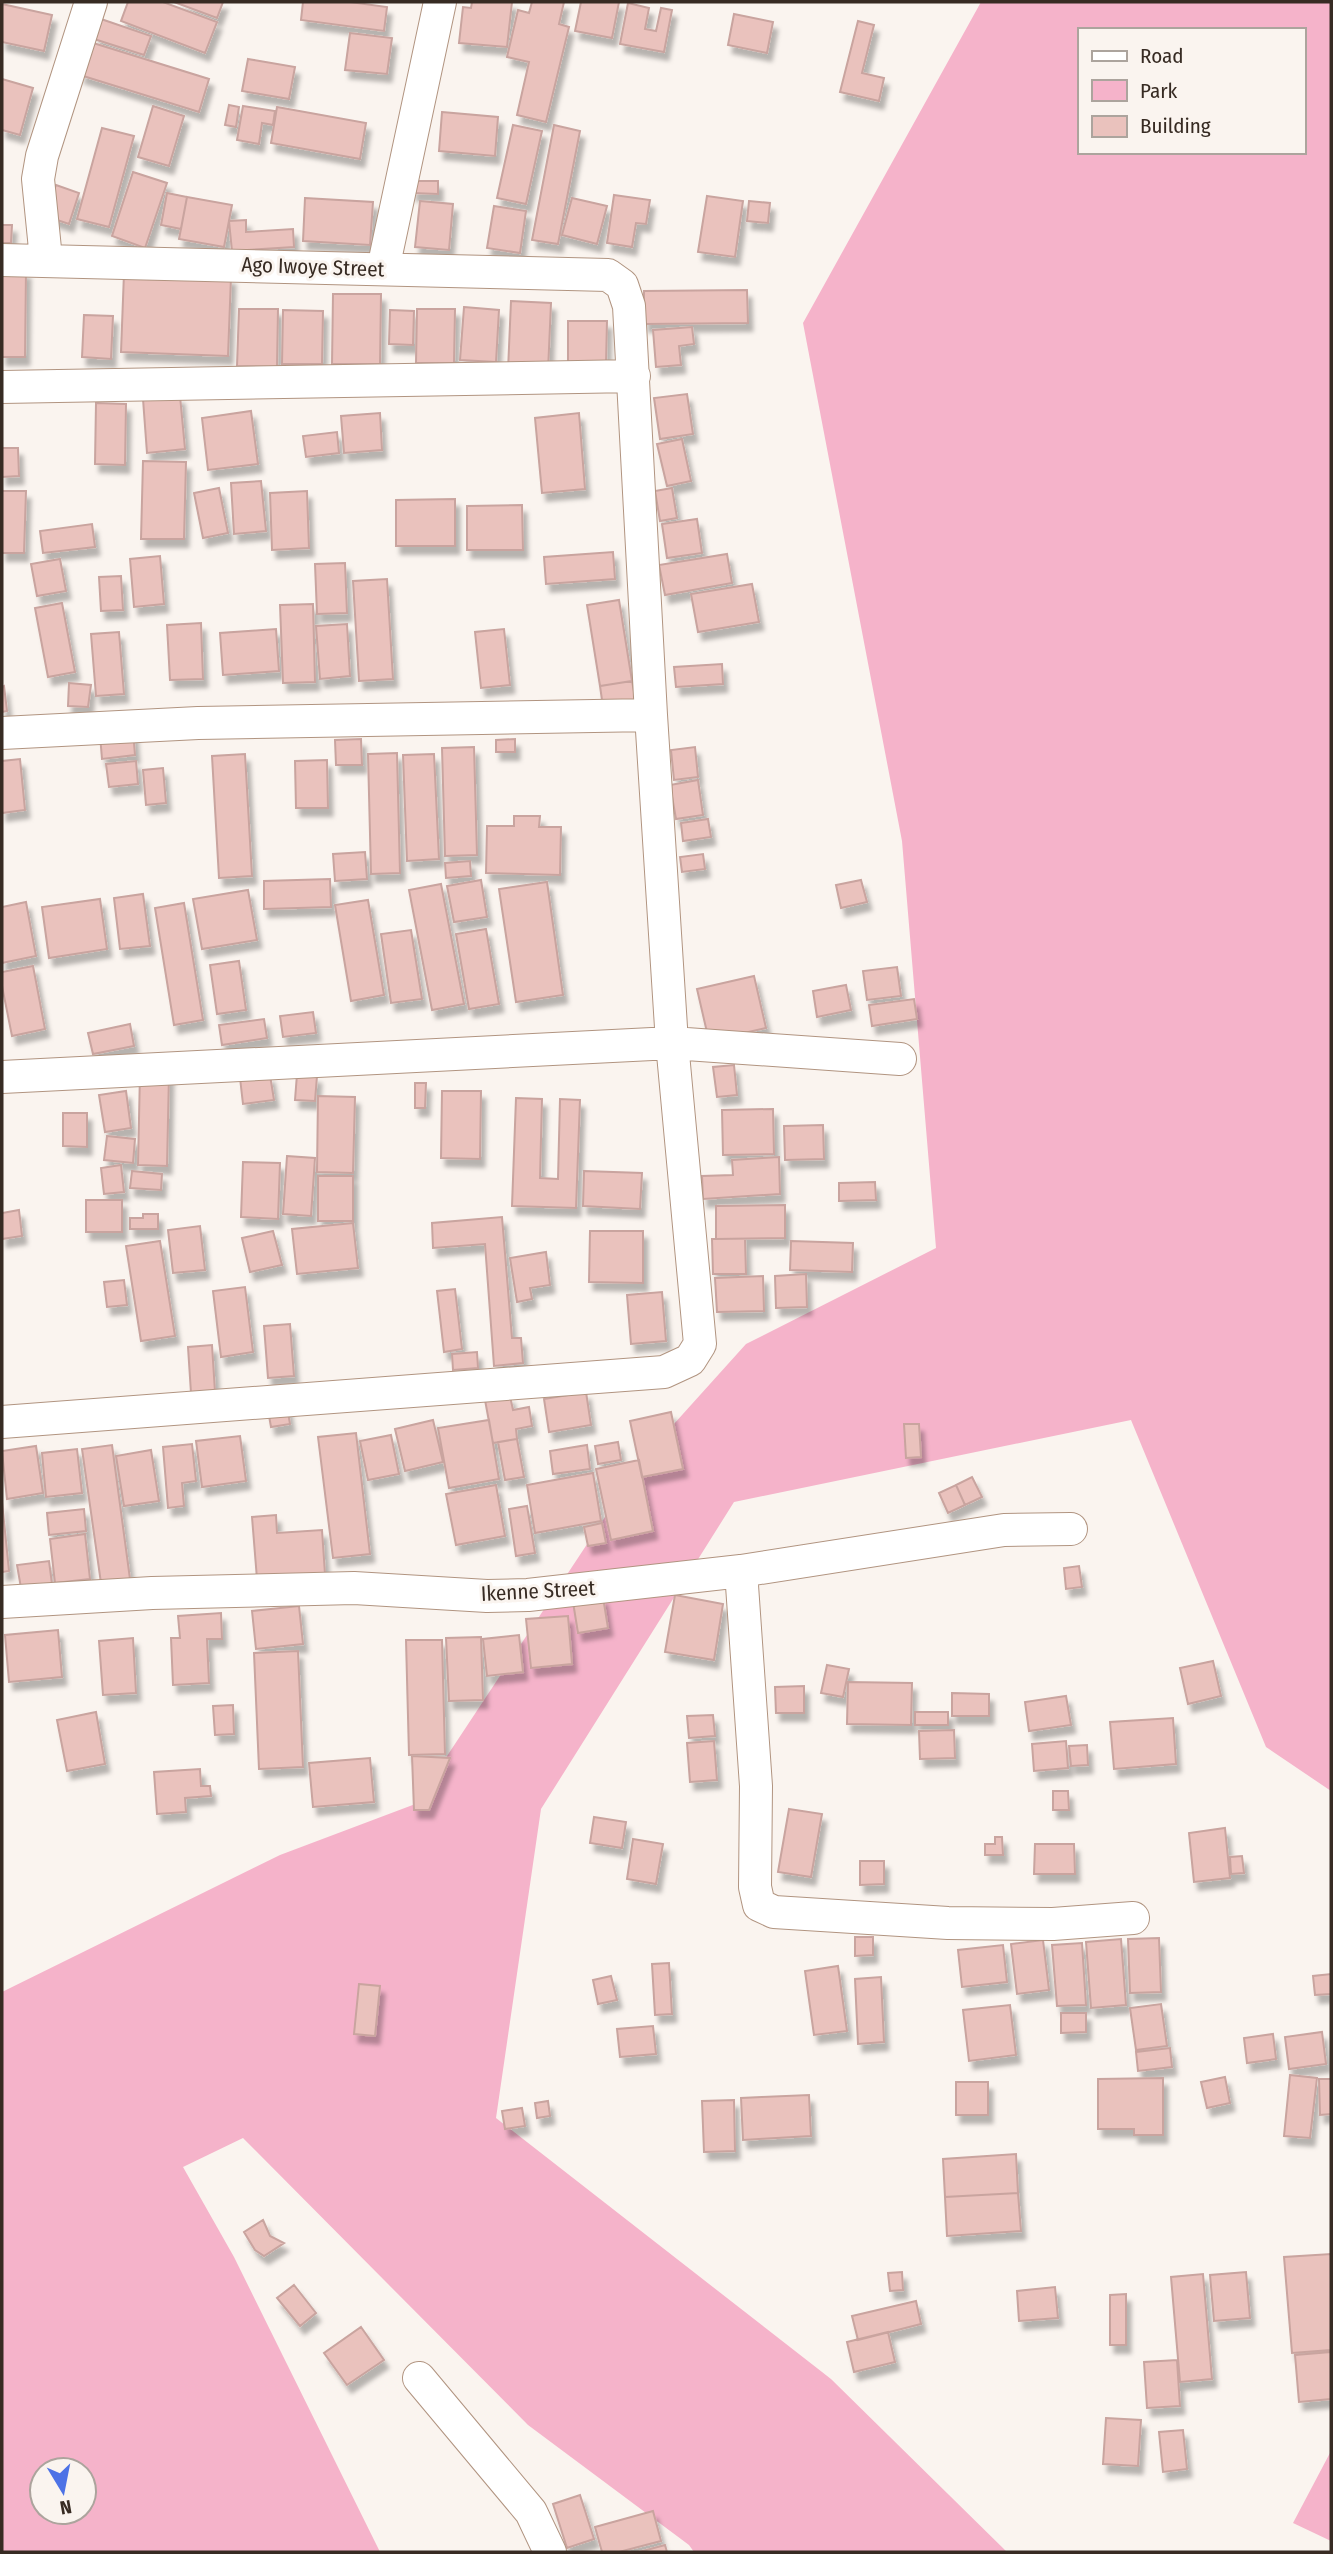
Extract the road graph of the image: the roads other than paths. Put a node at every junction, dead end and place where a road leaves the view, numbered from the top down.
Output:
1 (91, 2) edge
2 (440, 2) edge
3 (46, 259) junction
4 (2, 260) edge
5 (383, 269) junction
6 (634, 376) junction
7 (2, 387) edge
8 (651, 715) junction
9 (2, 733) edge
10 (673, 1043) junction
11 (900, 1059) dead end
12 (2, 1077) edge
13 (2, 1422) edge
14 (1071, 1529) dead end
15 (741, 1571) junction
16 (2, 1602) edge
17 (1133, 1918) dead end
18 (419, 2378) dead end
19 (550, 2552) edge

1 - 3 street
2 - 5 street
3 - 4 street, Ago Iwoye Street
3 - 5 street, Ago Iwoye Street
5 - 6 street, Ago Iwoye Street
6 - 7 street
6 - 8 street
8 - 9 street
8 - 10 street
10 - 11 street
10 - 12 street
10 - 13 street
14 - 15 street, Ikenne Street
15 - 16 street, Ikenne Street
15 - 17 street
18 - 19 street

